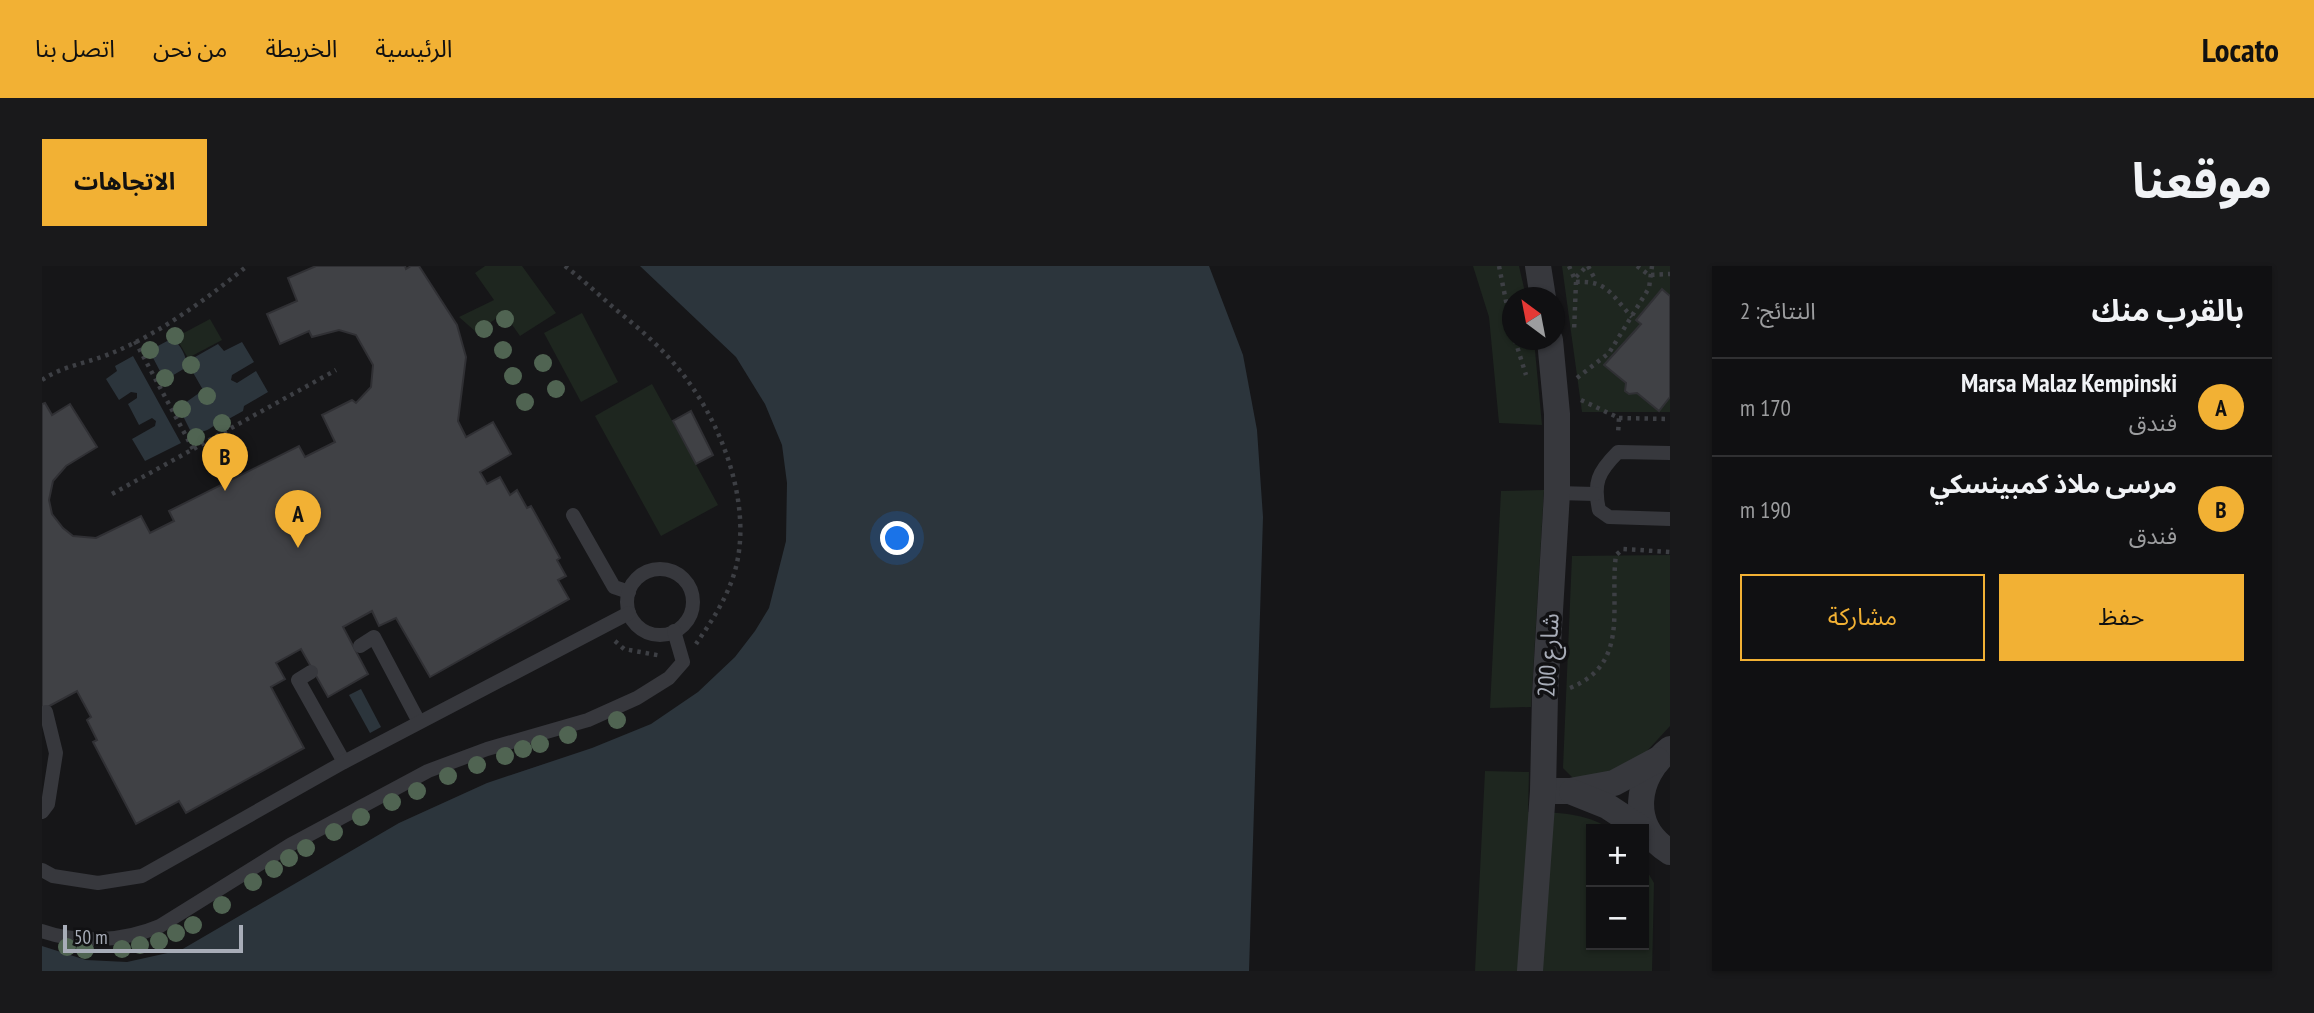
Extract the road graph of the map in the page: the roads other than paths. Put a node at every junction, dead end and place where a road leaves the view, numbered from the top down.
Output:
1 (1538, 266) edge
2 (1541, 287) edge
3 (1561, 350) edge
4 (1670, 453) edge
5 (1557, 493) junction
6 (1595, 494) junction
7 (573, 515) dead end
8 (1670, 519) edge
9 (629, 592) junction
10 (629, 613) junction
11 (674, 631) junction
12 (360, 646) dead end
13 (311, 672) dead end
14 (46, 712) dead end
15 (419, 722) junction
16 (1667, 752) edge
17 (344, 762) junction
18 (1570, 791) junction
19 (1543, 792) junction
20 (42, 812) edge
21 (1657, 844) edge
22 (42, 870) edge
23 (42, 930) edge
24 (1530, 971) edge

1 - 2 street
3 - 5 street, شارع 200
4 - 6 lane
5 - 6 lane
5 - 19 street, شارع 200
6 - 8 lane
7 - 9 lane
9 - 10 lane
9 - 11 lane
10 - 11 lane
10 - 15 lane
11 - 23 lane
12 - 15 lane
13 - 17 lane
14 - 20 lane
15 - 17 lane
16 - 18 street
16 - 21 street
17 - 22 lane
18 - 19 street
18 - 21 street
19 - 24 street, شارع 200

